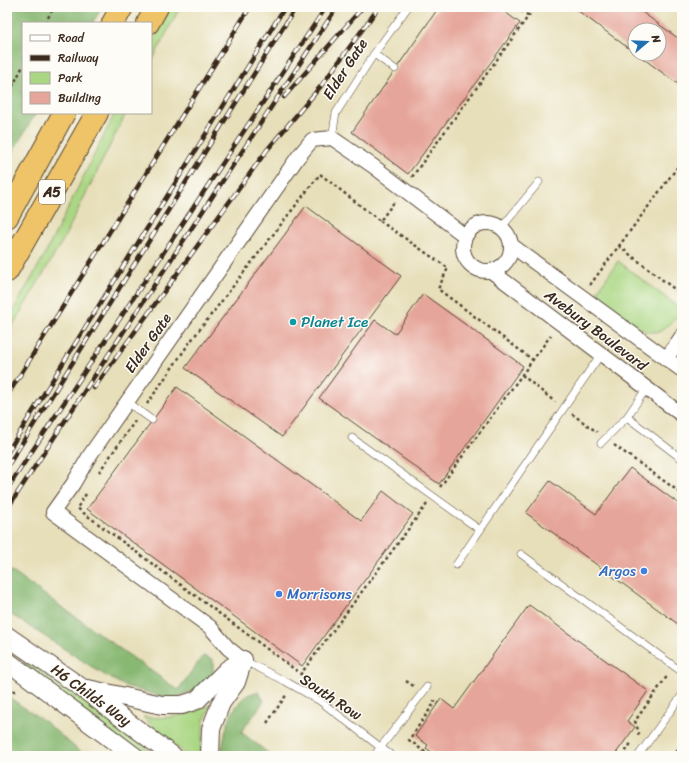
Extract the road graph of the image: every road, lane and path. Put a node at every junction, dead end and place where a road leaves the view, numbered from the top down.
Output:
1 (54, 7) edge
2 (122, 7) edge
3 (157, 7) edge
4 (408, 7) edge
5 (516, 7) edge
6 (535, 7) edge
7 (678, 7) edge
8 (682, 10) edge
9 (529, 16) junction
10 (46, 22) edge
11 (114, 22) edge
12 (149, 22) edge
13 (374, 54) junction
14 (22, 68) edge
15 (395, 70) dead end
16 (7, 97) edge
17 (63, 114) edge
18 (96, 114) edge
19 (332, 138) junction
20 (682, 161) edge
21 (539, 182) dead end
22 (404, 189) junction
23 (7, 217) edge
24 (380, 221) junction
25 (502, 227) junction
26 (465, 236) junction
27 (511, 245) junction
28 (491, 271) junction
29 (7, 272) edge
30 (682, 295) edge
31 (682, 336) edge
32 (601, 354) junction
33 (666, 359) junction
34 (533, 360) dead end
35 (682, 370) edge
36 (646, 389) junction
37 (127, 402) junction
38 (142, 412) junction
39 (495, 414) dead end
40 (682, 415) edge
41 (627, 417) junction
42 (152, 420) dead end
43 (352, 438) dead end
44 (601, 443) dead end
45 (682, 459) edge
46 (96, 477) dead end
47 (88, 490) dead end
48 (433, 496) junction
49 (480, 530) junction
50 (521, 554) dead end
51 (456, 565) dead end
52 (7, 636) edge
53 (242, 660) junction
54 (7, 661) edge
55 (674, 666) junction
56 (682, 672) edge
57 (301, 674) junction
58 (406, 681) dead end
59 (292, 686) junction
60 (428, 687) dead end
61 (82, 688) junction
62 (7, 691) edge
63 (24, 691) dead end
64 (422, 693) junction
65 (682, 695) edge
66 (267, 723) dead end
67 (682, 744) edge
68 (380, 747) junction
69 (134, 756) edge
70 (173, 756) edge
71 (210, 756) edge
72 (374, 756) edge
73 (392, 756) edge
74 (430, 756) edge
75 (622, 756) edge
76 (638, 756) edge
77 (673, 756) edge

1 - 10 path
2 - 11 highway
3 - 12 highway
4 - 13 lane, Elder Gate
5 - 9 path
6 - 9 path
7 - 8 path
9 - 22 path
13 - 15 lane
13 - 19 lane, Elder Gate
14 - 16 path
17 - 23 highway, A5
18 - 29 highway, A5
19 - 22 street
19 - 37 street, Elder Gate
20 - 30 path
21 - 25 lane
22 - 24 path
22 - 26 street
24 - 34 path
24 - 38 path
25 - 26 street
25 - 27 street
26 - 28 street
27 - 28 street
27 - 33 street, Avebury Boulevard
28 - 32 street, Avebury Boulevard
31 - 33 street
32 - 36 street, Avebury Boulevard
32 - 49 lane
33 - 35 street, Avebury Boulevard
36 - 40 street, Avebury Boulevard
36 - 41 lane
37 - 38 lane
37 - 53 street, Elder Gate
38 - 42 lane
38 - 46 path
39 - 48 path
41 - 44 lane
41 - 45 lane
43 - 48 lane
47 - 57 path
48 - 49 lane
48 - 57 path
49 - 51 lane
50 - 55 lane
52 - 61 street, H6 Childs Way
53 - 59 lane, South Row
53 - 61 street
53 - 71 street
54 - 69 street, H6 Childs Way
55 - 56 lane
55 - 75 path
57 - 59 path
58 - 64 path
59 - 66 path
59 - 68 lane, South Row
60 - 64 lane
61 - 70 street, H6 Childs Way
62 - 63 path
64 - 68 lane
64 - 74 path
65 - 76 lane
67 - 77 path
68 - 72 lane
68 - 73 lane, South Row

